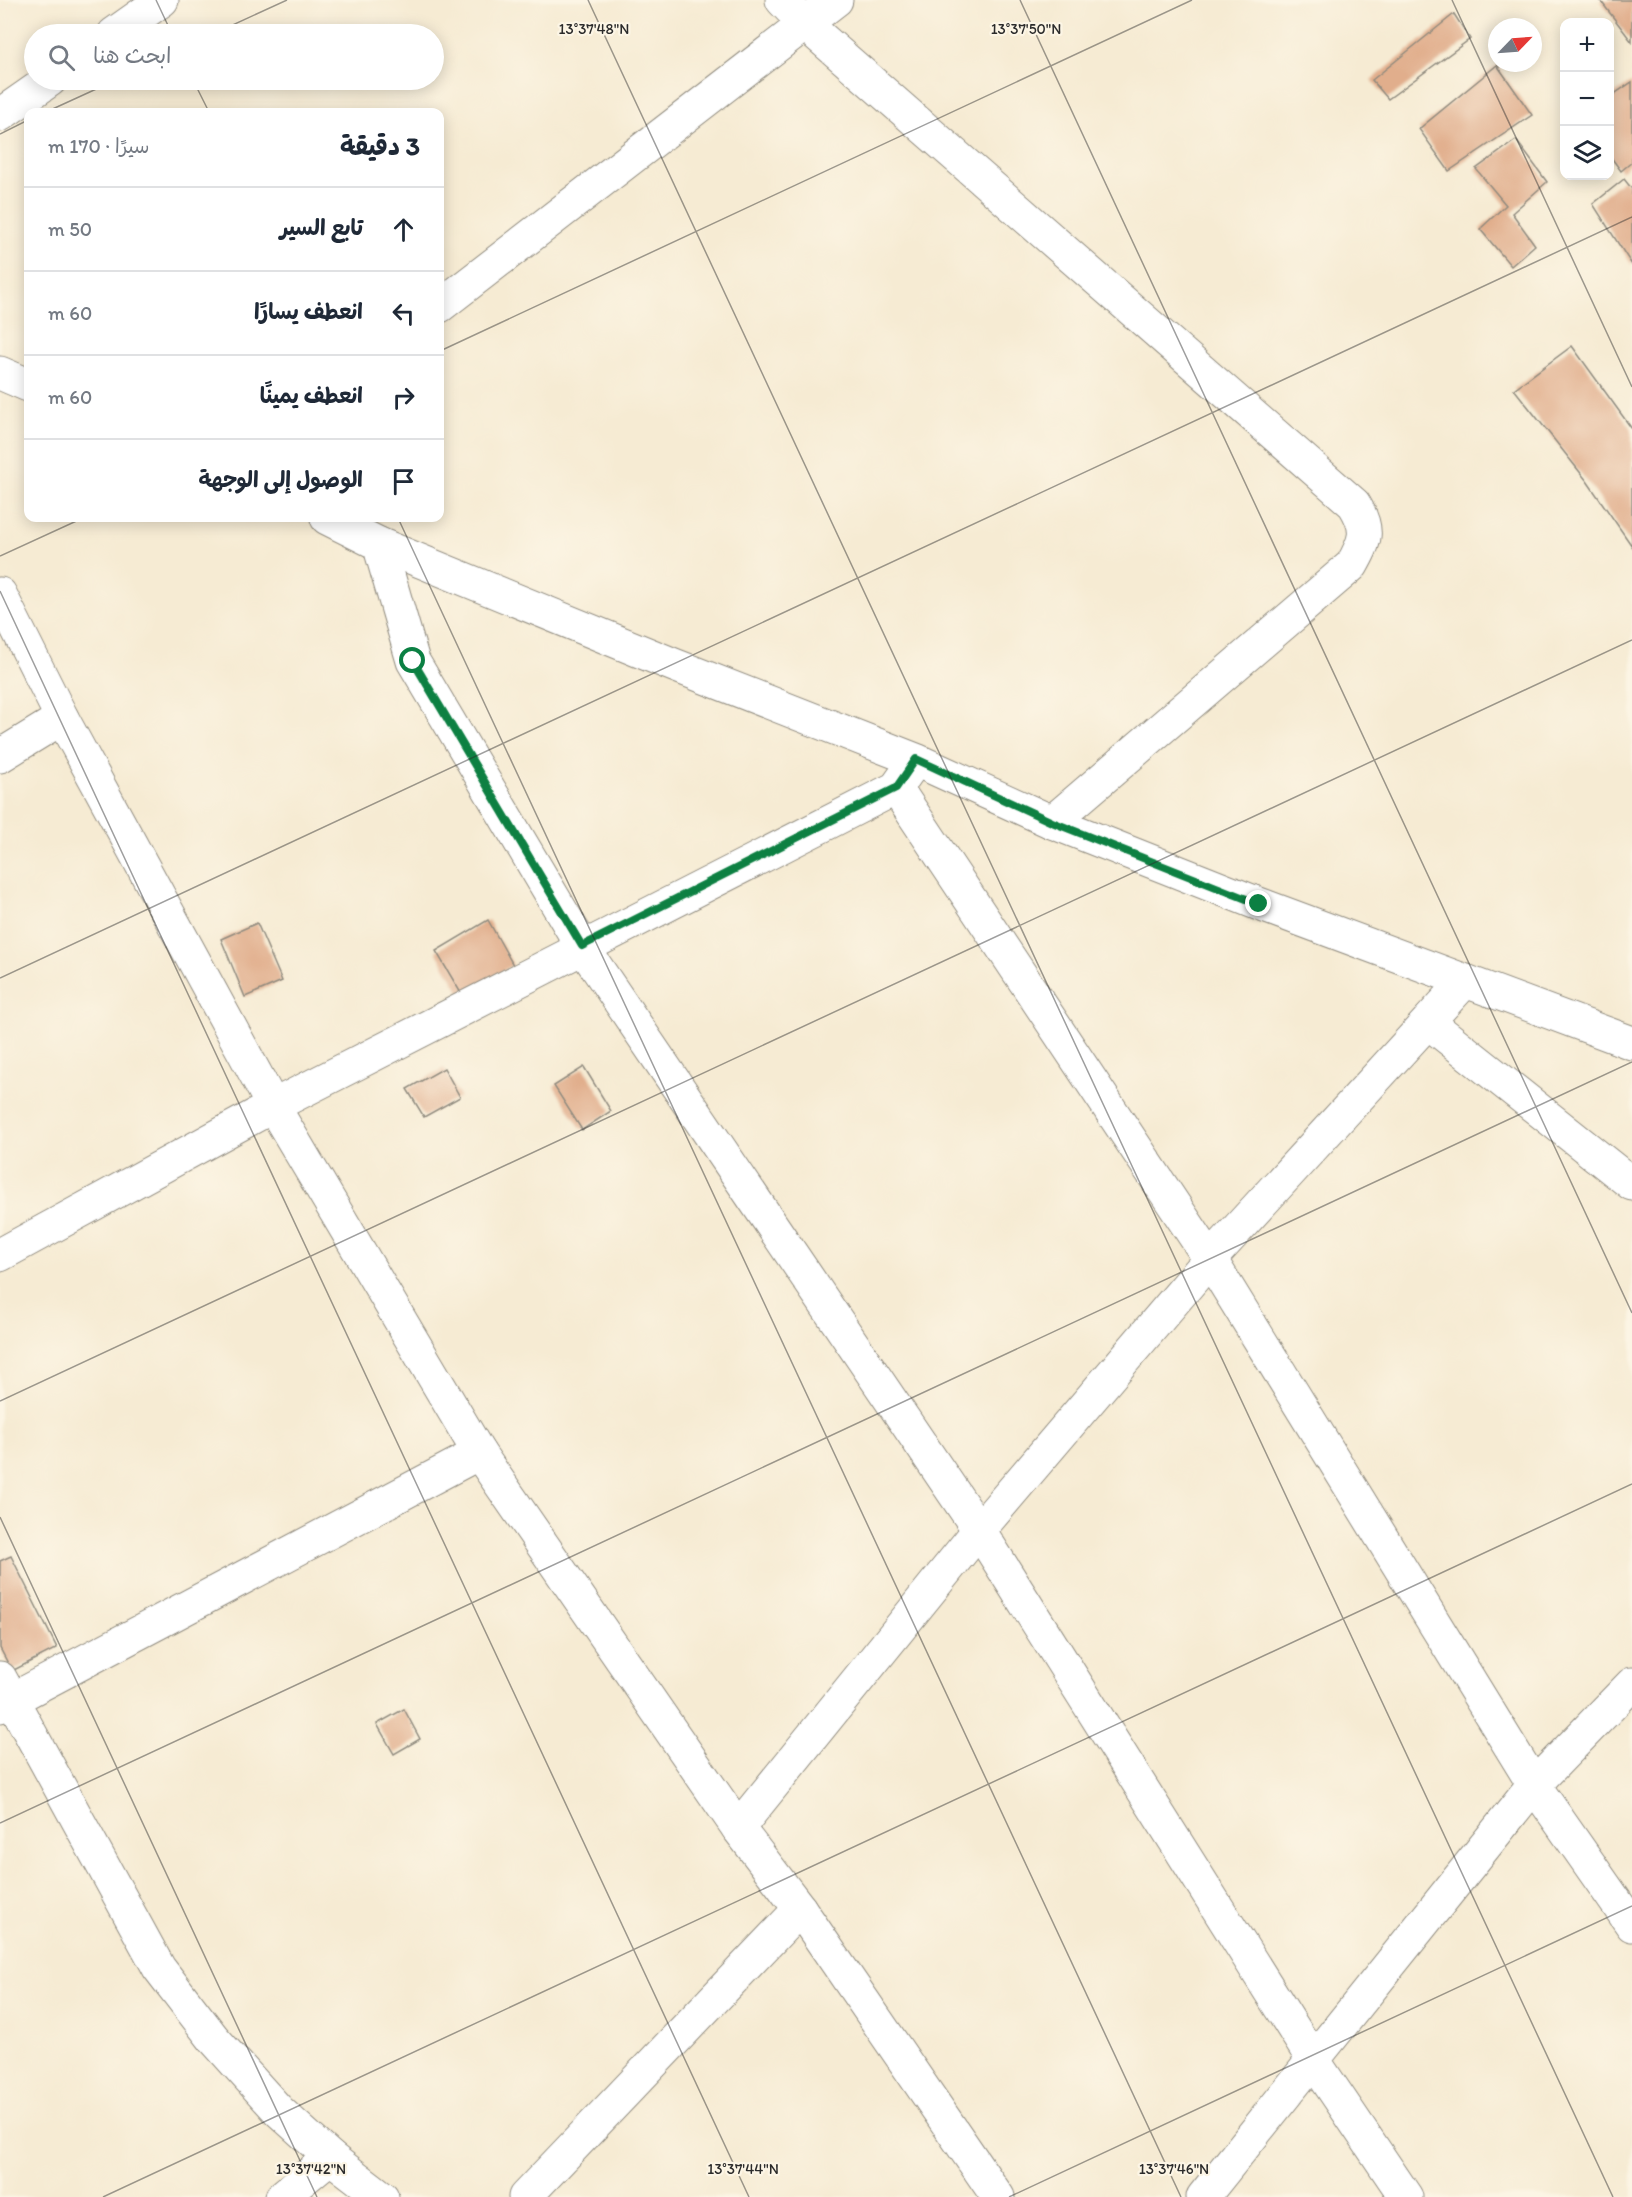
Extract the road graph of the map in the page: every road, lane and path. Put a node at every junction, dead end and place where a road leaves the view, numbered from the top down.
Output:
1 (162, 0) edge
2 (836, 0) edge
3 (793, 11) edge
4 (128, 24) edge
5 (36, 90) edge
6 (0, 116) edge
7 (444, 303) edge
8 (0, 374) edge
9 (24, 383) edge
10 (335, 522) edge
11 (379, 544) junction
12 (0, 594) edge
13 (62, 718) junction
14 (0, 756) edge
15 (916, 759) junction
16 (896, 788) junction
17 (1052, 822) junction
18 (582, 946) junction
19 (1464, 981) junction
20 (1428, 1022) junction
21 (1632, 1043) edge
22 (273, 1106) junction
23 (1632, 1184) edge
24 (0, 1255) edge
25 (1210, 1259) junction
26 (479, 1453) junction
27 (979, 1530) junction
28 (1632, 1684) edge
29 (4, 1695) edge
30 (1534, 1785) junction
31 (738, 1828) junction
32 (800, 1909) junction
33 (1632, 1925) edge
34 (1314, 2061) junction
35 (330, 2157) junction
36 (282, 2197) edge
37 (382, 2197) edge
38 (525, 2197) edge
39 (998, 2197) edge
40 (1203, 2197) edge
41 (1406, 2197) edge

1 - 4 street
2 - 3 street
3 - 7 street
3 - 17 street
5 - 6 street
8 - 9 street
10 - 11 street
11 - 15 street
11 - 18 street
12 - 13 street
13 - 14 street
13 - 22 street
15 - 16 street
15 - 17 street
16 - 18 street
16 - 25 street
17 - 19 street
18 - 22 street
18 - 27 street
19 - 20 street
19 - 21 street
20 - 23 street
20 - 25 street
22 - 24 street
22 - 26 street
25 - 27 street
25 - 30 street
26 - 29 street
26 - 31 street
27 - 31 street
27 - 34 street
28 - 30 street
29 - 35 street
30 - 33 street
30 - 34 street
31 - 32 street
32 - 38 street
32 - 39 street
34 - 40 street
34 - 41 street
35 - 36 street
35 - 37 street

